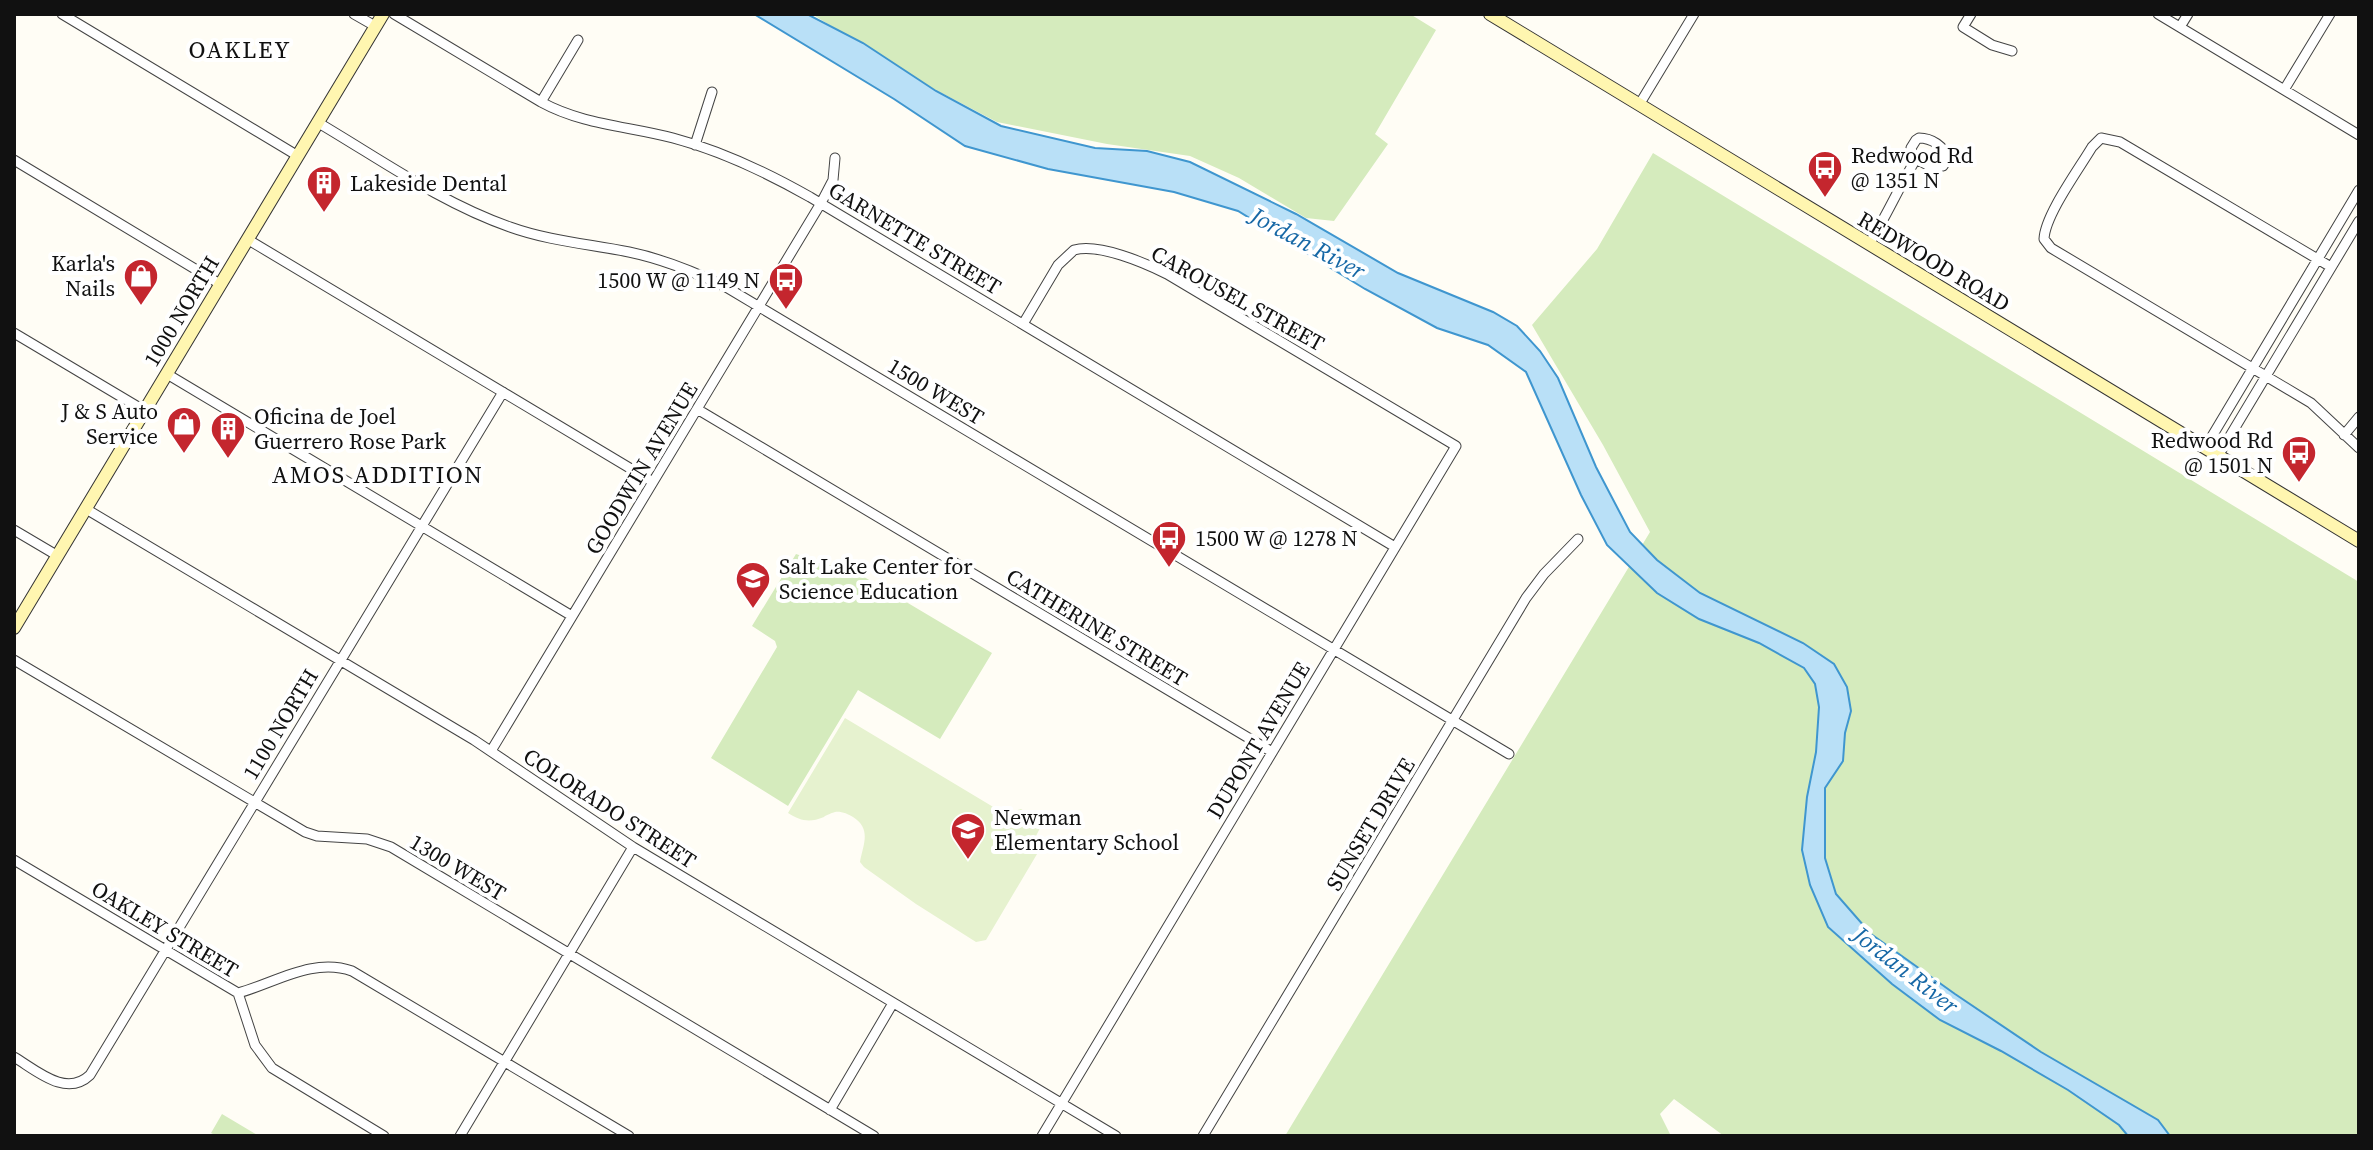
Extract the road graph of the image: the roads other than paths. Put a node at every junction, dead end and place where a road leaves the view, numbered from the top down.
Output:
1 (62, 14) edge
2 (354, 14) edge
3 (383, 14) edge
4 (394, 14) edge
5 (1490, 14) edge
6 (1694, 14) edge
7 (1971, 14) edge
8 (2158, 14) edge
9 (2188, 14) edge
10 (2330, 14) edge
11 (375, 26) junction
12 (2180, 27) junction
13 (578, 40) dead end
14 (2012, 51) dead end
15 (2284, 90) junction
16 (712, 92) dead end
17 (541, 102) junction
18 (1639, 105) junction
19 (317, 122) junction
20 (2359, 135) edge
21 (695, 145) junction
22 (298, 156) junction
23 (835, 158) dead end
24 (1916, 159) dead end
25 (14, 160) edge
26 (2359, 190) edge
27 (821, 203) junction
28 (2359, 221) edge
29 (247, 239) junction
30 (1869, 244) junction
31 (2318, 259) junction
32 (2331, 267) junction
33 (220, 284) junction
34 (759, 306) junction
35 (1023, 324) junction
36 (14, 333) edge
37 (2252, 369) junction
38 (167, 374) junction
39 (2266, 377) junction
40 (503, 392) junction
41 (697, 409) junction
42 (145, 411) junction
43 (2359, 417) edge
44 (2344, 435) junction
45 (1456, 446) joint
46 (2205, 448) junction
47 (2359, 448) edge
48 (2218, 456) junction
49 (653, 482) junction
50 (86, 509) junction
51 (422, 526) junction
52 (14, 530) edge
53 (1578, 539) dead end
54 (2358, 539) edge
55 (1395, 547) junction
56 (58, 556) junction
57 (572, 616) junction
58 (14, 628) edge
59 (1334, 650) junction
60 (14, 660) edge
61 (340, 660) junction
62 (1452, 721) junction
63 (491, 751) junction
64 (1272, 752) junction
65 (1509, 754) dead end
66 (254, 802) junction
67 (633, 847) junction
68 (14, 860) edge
69 (165, 950) junction
70 (569, 954) junction
71 (238, 993) junction
72 (893, 1003) junction
73 (14, 1057) edge
74 (505, 1061) junction
75 (1062, 1103) junction
76 (830, 1110) junction
77 (384, 1136) edge
78 (460, 1136) edge
79 (629, 1136) edge
80 (874, 1136) edge
81 (1042, 1136) edge
82 (1116, 1136) edge
83 (1203, 1136) edge

1 - 22 street
2 - 11 street
3 - 11 main road, 1000 NORTH
4 - 17 street, GARNETTE STREET
5 - 18 main road, REDWOOD ROAD
6 - 18 street
7 - 14 street
8 - 12 street
9 - 12 street
10 - 15 street
11 - 19 main road, 1000 NORTH
12 - 15 street
13 - 17 street
15 - 20 street
16 - 21 street
17 - 21 street, GARNETTE STREET
18 - 30 main road, REDWOOD ROAD
19 - 22 main road, 1000 NORTH
19 - 34 street, 1500 WEST
21 - 27 street, GARNETTE STREET
22 - 29 main road, 1000 NORTH
23 - 27 street, GOODWIN AVENUE
24 - 30 street
25 - 33 street
26 - 31 street
27 - 34 street, GOODWIN AVENUE
27 - 35 street, GARNETTE STREET
28 - 32 street
29 - 33 main road, 1000 NORTH
29 - 40 street
30 - 46 main road, REDWOOD ROAD
31 - 32 street
31 - 37 street
31 - 37 street
32 - 39 street
33 - 38 main road, 1000 NORTH
34 - 41 street, GOODWIN AVENUE
34 - 59 street, 1500 WEST
35 - 45 street, CAROUSEL STREET
35 - 55 street, GARNETTE STREET
36 - 42 street
37 - 39 street
37 - 46 street
38 - 42 main road, 1000 NORTH
38 - 51 street
39 - 44 street
39 - 48 street
40 - 49 street
40 - 51 street, 1100 NORTH
41 - 49 street, GOODWIN AVENUE
41 - 64 street, CATHERINE STREET
42 - 50 main road, 1000 NORTH
43 - 44 street
44 - 47 street
45 - 55 street, DUPONT AVENUE
46 - 48 main road, REDWOOD ROAD
48 - 54 main road, REDWOOD ROAD
49 - 57 street, GOODWIN AVENUE
50 - 56 main road, 1000 NORTH
50 - 61 street, COLORADO STREET
51 - 57 street
51 - 61 street, 1100 NORTH
52 - 56 street
53 - 62 street, SUNSET DRIVE
55 - 59 street, DUPONT AVENUE
56 - 58 main road, 1000 NORTH
57 - 63 street, GOODWIN AVENUE
59 - 62 street, 1500 WEST
59 - 64 street, DUPONT AVENUE
60 - 66 street, 1300 WEST
61 - 63 street, COLORADO STREET
61 - 66 street, 1100 NORTH
62 - 65 street, 1500 WEST
62 - 83 street, SUNSET DRIVE
63 - 67 street, COLORADO STREET
64 - 75 street, DUPONT AVENUE
66 - 69 street, 1100 NORTH
66 - 70 street, 1300 WEST
67 - 70 street
67 - 72 street, COLORADO STREET
68 - 69 street, OAKLEY STREET
69 - 71 street, OAKLEY STREET
69 - 73 street, 1100 NORTH
70 - 74 street
70 - 76 street, 1300 WEST
71 - 74 street
71 - 77 street, OAKLEY STREET
72 - 75 street, COLORADO STREET
72 - 76 street
74 - 78 street
74 - 79 street
75 - 81 street, DUPONT AVENUE
75 - 82 street, COLORADO STREET
76 - 80 street, 1300 WEST

